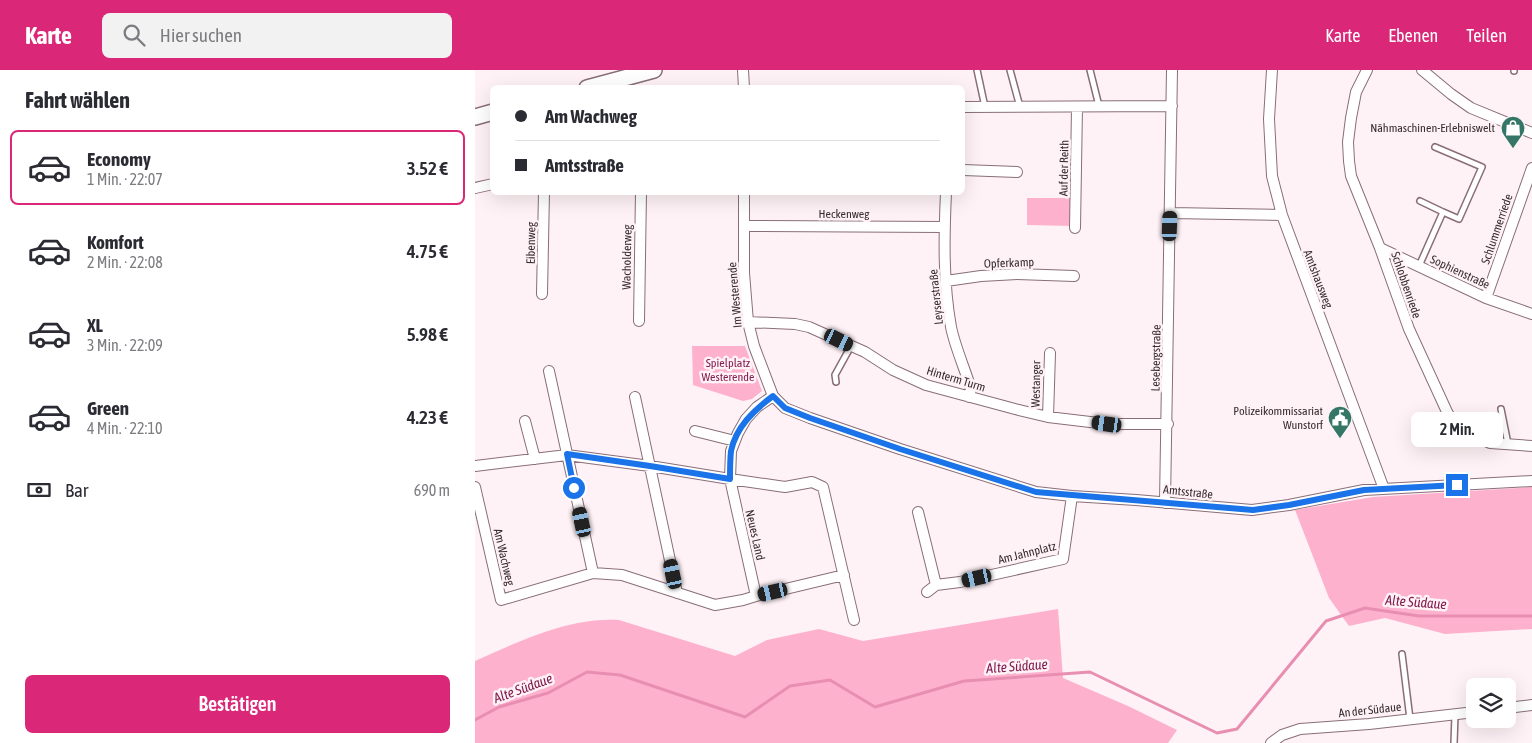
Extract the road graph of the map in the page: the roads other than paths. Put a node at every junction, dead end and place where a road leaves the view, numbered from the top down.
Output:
1 (654, 70) edge
2 (743, 70) edge
3 (977, 70) edge
4 (1010, 70) edge
5 (1090, 70) edge
6 (1172, 70) edge
7 (1367, 70) edge
8 (1422, 70) edge
9 (1271, 75) edge
10 (598, 85) edge
11 (744, 85) edge
12 (1172, 106) junction
13 (965, 107) edge
14 (985, 107) junction
15 (1100, 107) junction
16 (1020, 108) junction
17 (1077, 108) junction
18 (490, 113) edge
19 (475, 117) edge
20 (1532, 133) edge
21 (1435, 147) dead end
22 (1532, 168) edge
23 (965, 170) edge
24 (1017, 172) dead end
25 (490, 185) edge
26 (475, 188) edge
27 (544, 195) edge
28 (641, 195) edge
29 (744, 195) edge
30 (946, 195) edge
31 (1420, 201) dead end
32 (1443, 212) junction
33 (1171, 213) junction
34 (1282, 215) junction
35 (744, 226) junction
36 (944, 227) junction
37 (1075, 228) dead end
38 (1380, 248) junction
39 (1419, 266) junction
40 (1074, 276) dead end
41 (945, 281) junction
42 (543, 294) dead end
43 (1486, 298) junction
44 (1532, 314) edge
45 (639, 321) dead end
46 (748, 322) junction
47 (851, 346) junction
48 (1050, 352) dead end
49 (549, 370) dead end
50 (836, 382) dead end
51 (773, 396) junction
52 (635, 397) dead end
53 (969, 397) junction
54 (1501, 409) dead end
55 (1048, 417) junction
56 (525, 421) dead end
57 (1168, 424) junction
58 (695, 431) dead end
59 (735, 441) junction
60 (1509, 445) junction
61 (1532, 446) edge
62 (567, 454) junction
63 (535, 459) junction
64 (475, 466) edge
65 (650, 466) junction
66 (730, 479) junction
67 (1532, 481) edge
68 (475, 487) edge
69 (1384, 489) junction
70 (1072, 496) junction
71 (1165, 503) junction
72 (918, 512) dead end
73 (593, 573) junction
74 (844, 575) junction
75 (936, 586) junction
76 (677, 592) junction
77 (927, 592) dead end
78 (756, 596) junction
79 (854, 620) dead end
80 (1401, 654) dead end
81 (1532, 706) edge
82 (1516, 707) edge
83 (1466, 713) edge
84 (1455, 714) junction
85 (1410, 719) junction
86 (1271, 743) edge
87 (1454, 743) edge

1 - 10 main road
2 - 11 street
3 - 14 lane
4 - 16 lane
5 - 15 lane
6 - 12 street, Lesebergstraße
7 - 38 street, Schlobbenriede
8 - 20 street
9 - 34 street, Amtshausweg
12 - 15 street
12 - 33 street, Lesebergstraße
13 - 14 street
14 - 16 street
15 - 17 street
16 - 17 street
17 - 37 street, Auf der Reith
18 - 19 main road
21 - 32 lane
22 - 43 street, Schlummerriede
23 - 24 street
25 - 26 street
27 - 42 street, Eibenweg
28 - 45 street, Wacholderweg
29 - 35 street, Im Westerende
30 - 36 street, Leyserstraße
31 - 32 lane
32 - 39 lane
33 - 34 street
33 - 57 street, Lesebergstraße
34 - 69 street, Amtshausweg
35 - 36 street, Heckenweg
35 - 46 street, Im Westerende
36 - 41 street, Leyserstraße
38 - 39 street, Sophienstraße
38 - 60 street, Schlobbenriede
39 - 43 street, Sophienstraße
40 - 41 street, Opferkamp
41 - 53 street, Leyserstraße
43 - 44 street, Sophienstraße
46 - 47 street, Hinterm Turm
46 - 51 street, Im Westerende
47 - 50 lane
47 - 53 street, Hinterm Turm
48 - 55 street, Westanger
49 - 62 street
51 - 59 street, Neues Land
51 - 70 street, Amtsstraße
52 - 65 street
53 - 55 street, Hinterm Turm
54 - 60 lane
55 - 57 street, Hinterm Turm
56 - 63 street
57 - 71 street, Lesebergstraße
58 - 59 street
59 - 66 street, Neues Land
60 - 61 street, Schlobbenriede
62 - 63 street
62 - 65 street
62 - 73 street
63 - 64 street
65 - 66 street
65 - 76 street
66 - 74 street
66 - 78 street, Neues Land
67 - 69 street, Amtsstraße
68 - 73 street, Am Wachweg
69 - 71 street, Amtsstraße
70 - 71 street, Amtsstraße
70 - 75 street, Am Jahnplatz
72 - 75 street
73 - 76 street, Am Wachweg
74 - 78 street
74 - 79 street
75 - 77 street, Am Jahnplatz
76 - 78 street, Am Wachweg
80 - 85 lane
81 - 82 street
83 - 84 street, An der Südaue
84 - 85 street, An der Südaue
84 - 87 lane
85 - 86 street, An der Südaue

